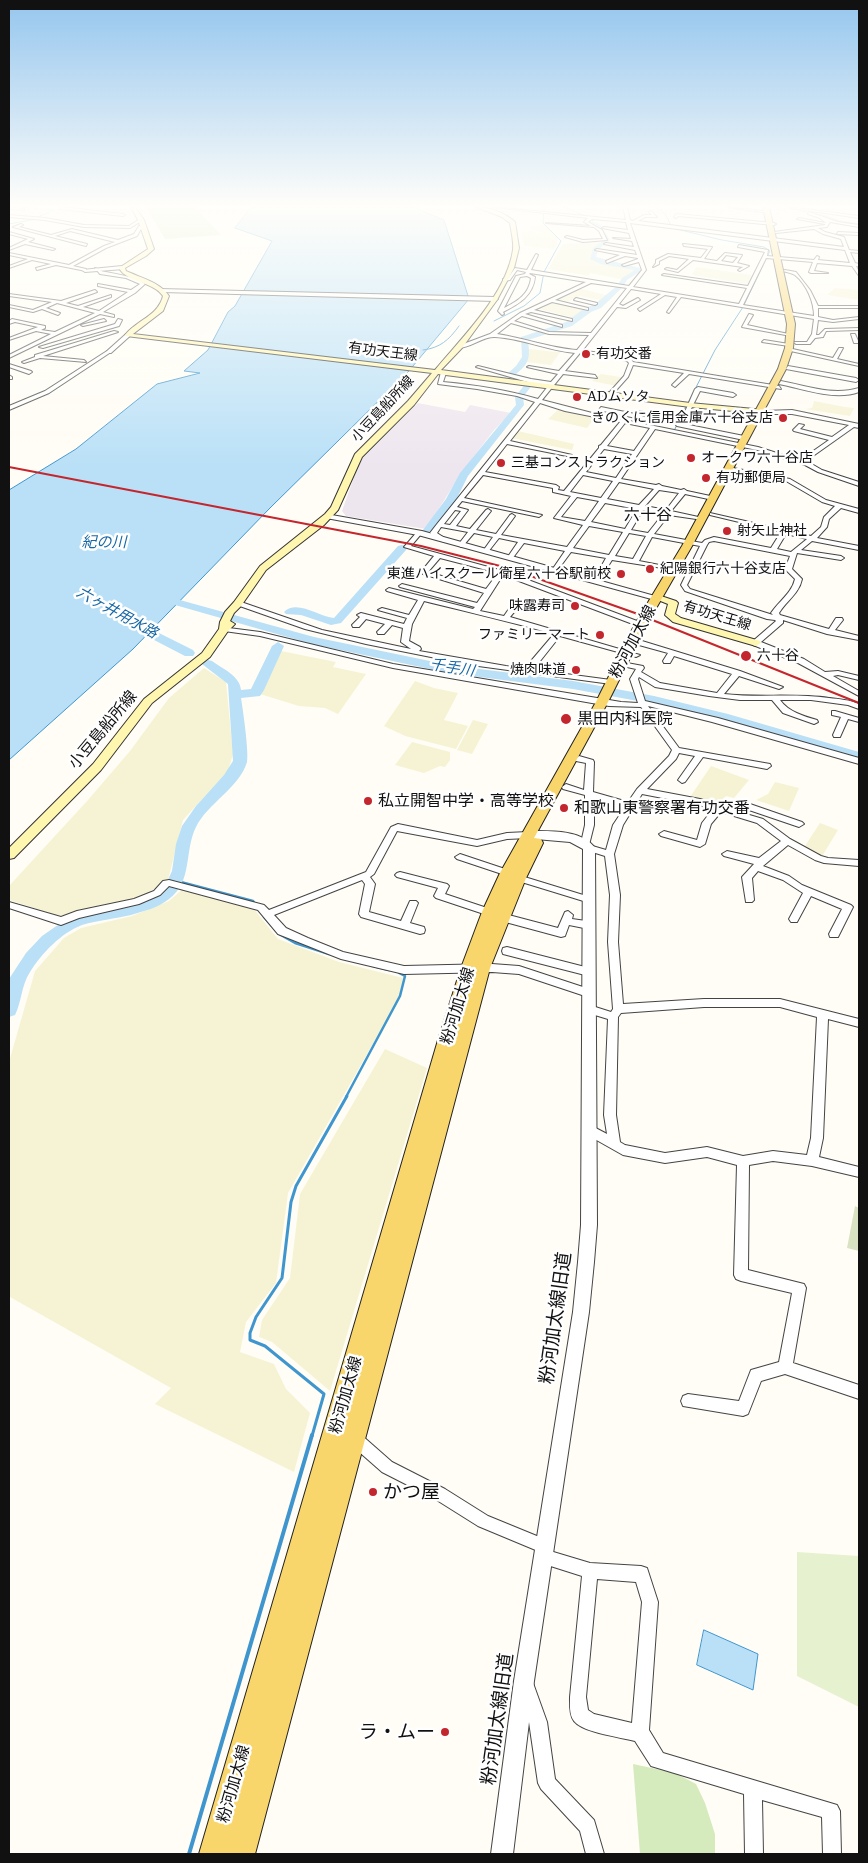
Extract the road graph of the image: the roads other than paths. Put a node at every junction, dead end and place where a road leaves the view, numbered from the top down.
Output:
1 (86, 294) edge
2 (130, 294) edge
3 (165, 294) edge
4 (330, 294) edge
5 (495, 294) edge
6 (509, 294) edge
7 (528, 294) edge
8 (564, 294) edge
9 (625, 294) edge
10 (664, 294) edge
11 (672, 294) edge
12 (747, 294) edge
13 (785, 294) edge
14 (789, 294) edge
15 (811, 294) edge
16 (9, 295) edge
17 (680, 295) junction
18 (109, 296) dead end
19 (638, 298) dead end
20 (492, 299) junction
21 (575, 299) dead end
22 (551, 300) junction
23 (582, 301) junction
24 (17, 302) dead end
25 (60, 302) junction
26 (836, 303) dead end
27 (859, 303) edge
28 (595, 304) dead end
29 (572, 305) junction
30 (616, 305) junction
31 (9, 306) edge
32 (743, 306) junction
33 (79, 307) junction
34 (859, 307) edge
35 (42, 308) junction
36 (664, 308) dead end
37 (586, 309) dead end
38 (9, 310) edge
39 (530, 310) junction
40 (640, 310) dead end
41 (101, 311) junction
42 (817, 312) junction
43 (859, 312) edge
44 (58, 314) dead end
45 (113, 314) dead end
46 (522, 314) junction
47 (793, 314) junction
48 (751, 315) dead end
49 (34, 316) dead end
50 (20, 317) dead end
51 (859, 318) edge
52 (104, 320) dead end
53 (120, 320) dead end
54 (570, 320) dead end
55 (11, 321) edge
56 (510, 321) junction
57 (560, 326) dead end
58 (110, 327) junction
59 (534, 329) junction
60 (859, 329) edge
61 (36, 330) junction
62 (65, 330) junction
63 (19, 331) dead end
64 (525, 332) dead end
65 (27, 333) junction
66 (56, 334) junction
67 (593, 334) junction
68 (128, 335) junction
69 (492, 335) junction
70 (791, 335) junction
71 (853, 335) dead end
72 (813, 337) junction
73 (10, 338) edge
74 (764, 341) dead end
75 (859, 342) edge
76 (566, 344) dead end
77 (460, 346) junction
78 (792, 347) junction
79 (580, 349) junction
80 (825, 349) dead end
81 (841, 349) dead end
82 (21, 352) junction
83 (109, 352) joint
84 (848, 354) dead end
85 (820, 356) junction
86 (38, 357) junction
87 (9, 358) edge
88 (834, 359) junction
89 (84, 361) dead end
90 (24, 362) dead end
91 (844, 362) junction
92 (631, 363) junction
93 (9, 364) edge
94 (859, 365) edge
95 (478, 367) dead end
96 (529, 367) dead end
97 (788, 368) junction
98 (29, 372) dead end
99 (438, 372) junction
100 (561, 373) junction
101 (687, 373) junction
102 (595, 377) dead end
103 (856, 380) dead end
104 (552, 385) junction
105 (675, 385) dead end
106 (777, 385) junction
107 (859, 390) edge
108 (612, 394) junction
109 (734, 395) dead end
110 (539, 402) junction
111 (689, 405) junction
112 (9, 408) edge
113 (601, 409) junction
114 (686, 413) dead end
115 (762, 413) junction
116 (596, 416) junction
117 (851, 417) dead end
118 (623, 422) junction
119 (846, 422) junction
120 (801, 425) dead end
121 (856, 426) edge
122 (653, 428) junction
123 (832, 439) junction
124 (506, 442) junction
125 (744, 444) junction
126 (601, 447) junction
127 (636, 453) junction
128 (570, 456) dead end
129 (806, 464) junction
130 (731, 469) junction
131 (481, 473) junction
132 (581, 473) junction
133 (617, 479) junction
134 (859, 484) edge
135 (659, 486) junction
136 (684, 491) junction
137 (566, 493) junction
138 (575, 494) junction
139 (713, 498) junction
140 (460, 499) junction
141 (602, 499) junction
142 (642, 506) junction
143 (839, 506) junction
144 (453, 508) junction
145 (488, 511) dead end
146 (859, 511) edge
147 (667, 512) junction
148 (712, 514) junction
149 (539, 515) dead end
150 (329, 516) junction
151 (512, 516) dead end
152 (701, 519) junction
153 (586, 523) junction
154 (439, 525) junction
155 (452, 527) junction
156 (626, 530) junction
157 (472, 531) junction
158 (785, 531) junction
159 (419, 534) junction
160 (650, 535) junction
161 (498, 536) junction
162 (444, 540) junction
163 (523, 540) junction
164 (812, 540) junction
165 (697, 544) junction
166 (461, 545) junction
167 (569, 548) junction
168 (859, 548) edge
169 (772, 550) junction
170 (486, 551) junction
171 (794, 553) junction
172 (438, 555) junction
173 (610, 556) junction
174 (510, 558) junction
175 (841, 558) dead end
176 (635, 561) junction
177 (674, 569) junction
178 (555, 570) junction
179 (501, 573) junction
180 (596, 580) junction
181 (402, 586) dead end
182 (389, 590) dead end
183 (488, 592) junction
184 (661, 598) junction
185 (422, 599) junction
186 (516, 605) dead end
187 (237, 606) junction
188 (477, 609) junction
189 (382, 610) dead end
190 (410, 617) junction
191 (777, 617) junction
192 (506, 618) junction
193 (839, 620) dead end
194 (390, 623) junction
195 (641, 624) junction
196 (356, 625) dead end
197 (225, 626) junction
198 (406, 627) junction
199 (381, 632) dead end
200 (830, 632) junction
201 (559, 633) junction
202 (859, 638) edge
203 (642, 643) junction
204 (756, 643) junction
205 (672, 653) junction
206 (442, 657) junction
207 (668, 661) dead end
208 (632, 662) junction
209 (534, 663) dead end
210 (737, 673) junction
211 (825, 674) junction
212 (859, 678) edge
213 (780, 687) dead end
214 (610, 694) junction
215 (720, 694) junction
216 (859, 694) edge
217 (775, 698) junction
218 (640, 699) junction
219 (859, 707) edge
220 (835, 713) dead end
221 (846, 716) junction
222 (859, 720) edge
223 (814, 722) dead end
224 (837, 735) dead end
225 (676, 750) junction
226 (700, 755) junction
227 (859, 761) edge
228 (584, 766) junction
229 (767, 766) dead end
230 (682, 780) dead end
231 (566, 787) junction
232 (640, 791) junction
233 (588, 794) junction
234 (630, 806) junction
235 (720, 808) junction
236 (741, 814) junction
237 (800, 824) dead end
238 (664, 834) dead end
239 (534, 835) junction
240 (787, 841) junction
241 (588, 846) junction
242 (733, 853) dead end
243 (609, 854) junction
244 (9, 855) edge
245 (460, 857) dead end
246 (758, 864) junction
247 (859, 864) edge
248 (400, 875) dead end
249 (513, 875) junction
250 (365, 877) junction
251 (809, 891) junction
252 (590, 900) junction
253 (749, 900) dead end
254 (413, 903) dead end
255 (9, 905) edge
256 (260, 908) junction
257 (496, 914) junction
258 (794, 919) dead end
259 (404, 925) junction
260 (589, 925) junction
261 (420, 930) dead end
262 (834, 934) dead end
263 (507, 950) dead end
264 (476, 968) junction
265 (588, 972) junction
266 (588, 1001) junction
267 (616, 1013) junction
268 (823, 1014) junction
269 (859, 1023) edge
270 (588, 1129) junction
271 (614, 1144) junction
272 (743, 1161) junction
273 (812, 1161) junction
274 (859, 1172) edge
275 (785, 1367) junction
276 (859, 1392) edge
277 (688, 1401) dead end
278 (339, 1420) junction
279 (353, 1436) junction
280 (543, 1551) junction
281 (590, 1571) junction
282 (524, 1681) junction
283 (640, 1733) junction
284 (753, 1788) junction
285 (214, 1854) edge
286 (240, 1854) edge
287 (502, 1854) edge
288 (595, 1854) edge
289 (754, 1854) edge
290 (832, 1854) edge

1 - 25 street
2 - 41 street
3 - 68 main road
4 - 20 street
5 - 20 main road, 小豆島船所線
6 - 7 street
8 - 22 street
9 - 30 street
10 - 40 street
11 - 17 street
12 - 32 street
13 - 47 main road, 粉河加太線
14 - 47 main road, 粉河加太線
15 - 42 street
16 - 25 street
17 - 32 street
17 - 36 street
18 - 33 street
19 - 30 street
20 - 77 main road, 小豆島船所線
21 - 23 street
22 - 29 street
22 - 39 street
23 - 28 street
23 - 29 street
24 - 35 street
25 - 33 street
25 - 35 street
26 - 27 street
29 - 37 street
30 - 67 street
31 - 35 street
32 - 47 street
33 - 41 street
34 - 42 street
35 - 44 street
38 - 49 street
39 - 46 street
39 - 54 street
41 - 45 street
41 - 62 street
42 - 43 street
42 - 47 street
42 - 51 street
42 - 72 street
46 - 56 street
46 - 57 street
47 - 70 main road, 粉河加太線
47 - 78 main road, 粉河加太線
48 - 70 street
50 - 55 street
52 - 62 street
53 - 58 street
55 - 61 street
56 - 59 street
56 - 69 street
58 - 82 street
58 - 86 street
59 - 64 street
59 - 67 street
60 - 72 street
61 - 65 street
61 - 66 street
62 - 66 street
63 - 65 street
65 - 73 street
66 - 82 street
67 - 79 street
68 - 83 street
68 - 99 main road, 有功天王線
69 - 77 street
69 - 79 street
70 - 78 main road, 粉河加太線
71 - 75 street
72 - 78 street
74 - 78 street
76 - 79 street
77 - 99 main road, 小豆島船所線
78 - 85 street
78 - 97 main road, 粉河加太線
78 - 106 main road, 粉河加太線
79 - 92 street
79 - 100 street
80 - 85 street
81 - 88 street
82 - 86 street
82 - 87 street
83 - 112 street
84 - 91 street
85 - 88 street
86 - 89 street
86 - 90 street
88 - 91 street
91 - 94 street
92 - 101 street
92 - 108 street
93 - 98 street
95 - 104 street
96 - 100 street
97 - 103 street
97 - 106 main road, 粉河加太線
99 - 104 main road, 有功天王線
99 - 110 street
99 - 150 main road, 小豆島船所線
100 - 102 street
100 - 104 street
101 - 105 street
101 - 106 street
104 - 108 main road, 有功天王線
104 - 110 street
106 - 107 street
106 - 115 main road, 粉河加太線
108 - 111 main road, 有功天王線
108 - 113 street
109 - 111 street
110 - 116 street
110 - 124 street
111 - 114 street
111 - 115 main road, 有功天王線
113 - 116 street
113 - 125 street
115 - 119 street
115 - 125 main road, 粉河加太線
116 - 118 street
117 - 119 street
118 - 122 street
118 - 126 street
119 - 121 street
120 - 123 street
121 - 123 street
122 - 125 street
122 - 127 street
123 - 129 street
124 - 128 street
124 - 131 street
125 - 129 street
125 - 130 main road, 粉河加太線
126 - 127 street
126 - 132 street
127 - 133 street
129 - 134 street
130 - 139 main road, 粉河加太線
130 - 143 street
130 - 148 main road, 粉河加太線
131 - 137 street
131 - 140 street
132 - 133 street
132 - 137 street
133 - 135 street
133 - 141 street
135 - 136 street
135 - 142 street
136 - 139 street
136 - 147 street
137 - 138 street
138 - 141 street
138 - 153 street
139 - 152 main road, 粉河加太線
140 - 144 street
140 - 149 street
141 - 142 street
141 - 153 street
142 - 147 street
142 - 156 street
143 - 146 street
143 - 164 street
144 - 154 street
144 - 155 street
145 - 157 street
147 - 152 street
147 - 160 street
148 - 158 street
148 - 165 main road, 粉河加太線
150 - 159 street
150 - 187 main road, 小豆島船所線
151 - 161 street
152 - 165 main road, 粉河加太線
153 - 156 street
153 - 167 street
154 - 155 street
154 - 162 street
155 - 157 street
156 - 160 street
156 - 173 street
157 - 161 street
157 - 166 street
158 - 164 street
158 - 169 street
159 - 162 street
159 - 172 street
160 - 165 street
160 - 176 street
161 - 163 street
161 - 170 street
162 - 166 street
163 - 167 street
163 - 174 street
164 - 168 street
164 - 171 street
165 - 169 street
165 - 177 main road, 粉河加太線
165 - 184 main road, 粉河加太線
165 - 191 street
166 - 170 street
167 - 173 street
167 - 178 street
169 - 171 street
170 - 174 street
171 - 175 street
171 - 191 street
172 - 179 street
172 - 183 street
173 - 176 street
173 - 180 street
174 - 178 street
176 - 177 street
177 - 184 main road, 粉河加太線
178 - 180 street
179 - 183 street
179 - 195 street
180 - 184 street
181 - 188 street
182 - 185 street
183 - 188 street
184 - 195 main road, 粉河加太線
184 - 203 main road, 粉河加太線
184 - 204 main road, 有功天王線
185 - 188 street
185 - 190 street
186 - 192 street
187 - 197 main road, 小豆島船所線
187 - 206 street
188 - 192 street
189 - 190 street
190 - 198 street
191 - 200 street
191 - 204 street
192 - 201 street
193 - 200 street
194 - 196 street
194 - 198 street
194 - 199 street
195 - 208 main road, 粉河加太線
197 - 214 street
197 - 244 main road, 小豆島船所線
198 - 206 street
200 - 202 street
201 - 208 street
201 - 209 street
203 - 205 street
203 - 208 main road, 粉河加太線
204 - 211 street
205 - 207 street
205 - 210 street
206 - 214 street
208 - 214 main road, 粉河加太線
208 - 215 street
208 - 218 street
210 - 213 street
210 - 215 street
211 - 212 street
211 - 216 street
214 - 218 street
214 - 228 main road, 粉河加太線
214 - 239 main road, 粉河加太線
215 - 217 street
217 - 219 street
217 - 223 street
218 - 225 street
218 - 227 street
220 - 221 street
221 - 222 street
221 - 224 street
225 - 226 street
225 - 232 street
226 - 229 street
226 - 230 street
228 - 231 main road, 粉河加太線
228 - 233 street
231 - 233 street
231 - 239 main road, 粉河加太線
232 - 234 street
232 - 235 street
233 - 234 street
233 - 241 street
234 - 243 street
235 - 236 street
235 - 238 street
236 - 237 street
236 - 240 street
239 - 241 street
239 - 249 main road, 粉河加太線
239 - 250 street
240 - 246 street
240 - 247 street
241 - 243 street
241 - 252 street, 粉河加太線旧道
242 - 246 street
243 - 267 street
245 - 249 street
246 - 251 street
246 - 253 street
248 - 257 street
249 - 252 street
249 - 257 main road, 粉河加太線
250 - 256 street
250 - 259 street
251 - 258 street
251 - 262 street
252 - 260 street, 粉河加太線旧道
254 - 259 street
255 - 256 street
256 - 264 street
257 - 260 street
257 - 264 main road, 粉河加太線
259 - 261 street
260 - 265 street, 粉河加太線旧道
263 - 265 street
264 - 266 street
264 - 278 main road, 粉河加太線
264 - 279 main road, 粉河加太線
265 - 266 street, 粉河加太線旧道
266 - 267 street
266 - 270 street, 粉河加太線旧道
267 - 268 street
267 - 271 street
268 - 269 street
268 - 273 street
270 - 271 street
270 - 280 street, 粉河加太線旧道
271 - 272 street
272 - 273 street
272 - 275 street
273 - 274 street
275 - 276 street
275 - 277 street
278 - 279 street
278 - 285 main road, 粉河加太線
279 - 280 street
279 - 286 main road, 粉河加太線
280 - 281 street
280 - 282 street, 粉河加太線旧道
281 - 283 street
281 - 283 street
282 - 287 street, 粉河加太線旧道
282 - 288 street
283 - 284 street
284 - 289 street
284 - 290 street

